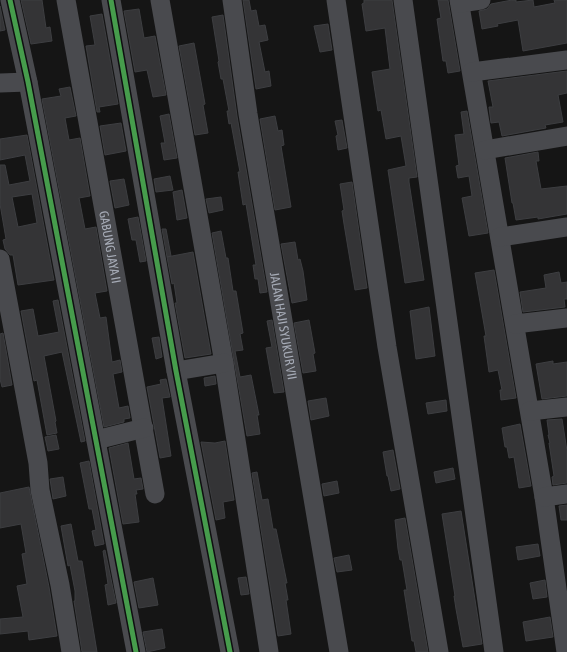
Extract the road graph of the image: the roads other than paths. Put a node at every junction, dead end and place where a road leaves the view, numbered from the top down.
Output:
1 (10, 0) edge
2 (66, 0) edge
3 (111, 0) edge
4 (160, 0) edge
5 (232, 0) edge
6 (336, 0) edge
7 (403, 0) edge
8 (481, 0) edge
9 (460, 2) edge
10 (567, 60) edge
11 (472, 72) junction
12 (28, 82) junction
13 (0, 83) edge
14 (567, 136) edge
15 (485, 150) junction
16 (567, 227) edge
17 (500, 237) junction
18 (0, 259) edge
19 (567, 318) edge
20 (514, 324) junction
21 (224, 363) junction
22 (176, 370) junction
23 (567, 407) edge
24 (530, 411) junction
25 (144, 428) junction
26 (96, 440) junction
27 (155, 494) dead end
28 (567, 494) edge
29 (544, 497) junction
30 (562, 589) edge
31 (71, 652) edge
32 (136, 652) edge
33 (230, 652) edge
34 (269, 652) edge
35 (339, 652) edge
36 (439, 652) edge
37 (494, 652) edge
38 (566, 652) edge

1 - 12 street
2 - 25 street, GABUNG JAYA II
3 - 22 street
4 - 21 street
5 - 35 street, JALAN HAJI SYUKUR VII
6 - 36 street
7 - 37 street
8 - 9 street
9 - 11 street
10 - 11 street
11 - 15 street
12 - 13 street
12 - 26 street
14 - 15 street
15 - 17 street
16 - 17 street
17 - 20 street
18 - 31 street
19 - 20 street
20 - 24 street
21 - 22 street
21 - 34 street
22 - 33 street
23 - 24 street
24 - 29 street
25 - 26 street
25 - 27 street, GABUNG JAYA II
26 - 32 street
28 - 29 street
29 - 30 street
30 - 38 street

